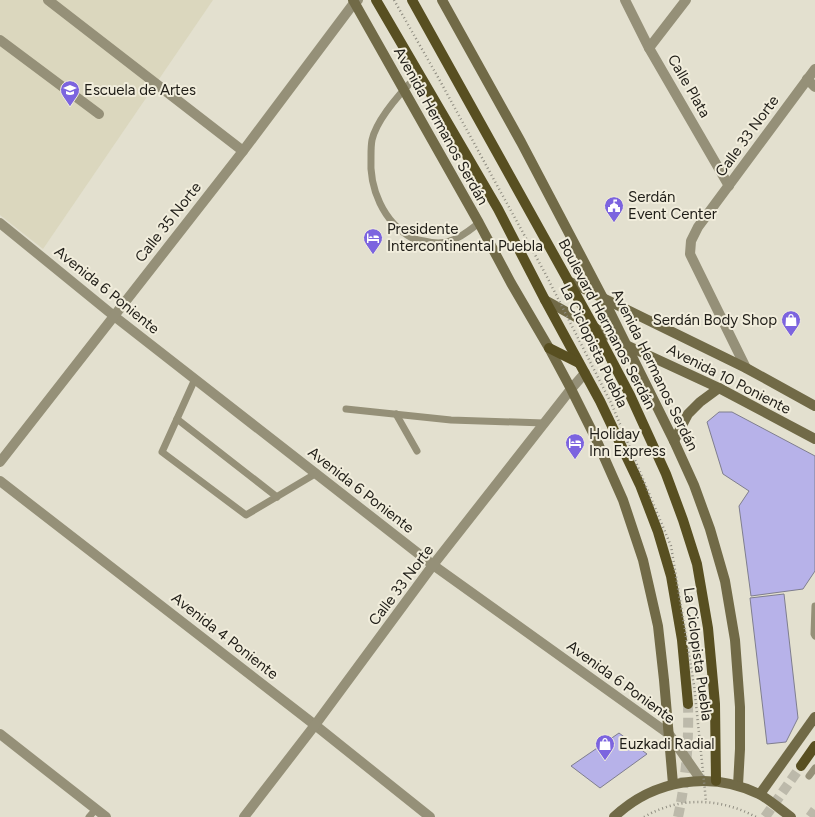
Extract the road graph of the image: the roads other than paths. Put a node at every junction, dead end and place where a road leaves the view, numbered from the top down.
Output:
1 (48, 0) edge
2 (376, 0) edge
3 (412, 0) edge
4 (442, 0) edge
5 (626, 0) edge
6 (686, 0) edge
7 (355, 1) edge
8 (0, 40) edge
9 (650, 48) junction
10 (815, 69) edge
11 (419, 74) junction
12 (807, 79) junction
13 (815, 87) edge
14 (403, 90) junction
15 (99, 114) dead end
16 (243, 151) junction
17 (729, 186) junction
18 (0, 223) edge
19 (479, 224) junction
20 (690, 241) joint
21 (568, 281) junction
22 (602, 296) junction
23 (545, 300) junction
24 (114, 316) junction
25 (594, 327) junction
26 (626, 344) junction
27 (549, 348) junction
28 (579, 363) junction
29 (746, 368) junction
30 (585, 373) junction
31 (195, 379) junction
32 (571, 388) junction
33 (719, 388) junction
34 (815, 406) edge
35 (346, 409) dead end
36 (396, 414) junction
37 (177, 419) junction
38 (544, 423) junction
39 (815, 439) edge
40 (674, 441) junction
41 (417, 451) dead end
42 (0, 462) edge
43 (315, 474) junction
44 (0, 481) edge
45 (277, 497) junction
46 (433, 565) junction
47 (815, 606) edge
48 (815, 636) edge
49 (688, 704) tunnel mouth
50 (815, 717) edge
51 (315, 725) junction
52 (0, 734) edge
53 (669, 734) junction
54 (815, 746) edge
55 (801, 766) tunnel mouth
56 (815, 768) edge
57 (809, 776) dead end
58 (701, 780) junction
59 (716, 781) junction
60 (673, 784) junction
61 (738, 785) junction
62 (760, 794) junction
63 (96, 809) junction
64 (89, 817) edge
65 (106, 817) edge
66 (244, 817) edge
67 (430, 817) edge
68 (614, 817) edge
69 (791, 817) edge

1 - 16 street
2 - 11 main road
3 - 21 main road, Boulevard Hermanos Serdán
4 - 22 main road, Avenida Hermanos Serdán
5 - 9 street, Calle Plata
6 - 9 street
7 - 14 main road, Avenida Hermanos Serdán
7 - 16 street, Calle 35 Norte
8 - 15 street
9 - 17 street, Calle Plata
10 - 12 street, Calle 33 Norte
11 - 14 lane
11 - 23 main road
12 - 13 street
12 - 17 street, Calle 33 Norte
14 - 19 main road, Avenida Hermanos Serdán
14 - 19 lane
16 - 24 street, Calle 35 Norte
17 - 20 street, Calle 33 Norte
18 - 24 street, Avenida 6 Poniente
19 - 27 main road, Avenida Hermanos Serdán
20 - 29 street, Avenida 10 Poniente
21 - 22 main road, Avenida 10 Poniente
21 - 25 main road, Boulevard Hermanos Serdán
22 - 26 main road, Avenida Hermanos Serdán
22 - 29 main road, Avenida 10 Poniente
23 - 25 main road, Avenida 10 Poniente
23 - 28 main road
24 - 31 street, Avenida 6 Poniente
24 - 42 street, Calle 35 Norte
25 - 26 main road, Avenida 10 Poniente
25 - 59 main road, Boulevard Hermanos Serdán
26 - 33 main road, Avenida 10 Poniente
26 - 40 main road, Avenida Hermanos Serdán
27 - 28 main road
27 - 32 main road, Avenida Hermanos Serdán
28 - 30 main road
29 - 34 main road, Avenida 10 Poniente
30 - 32 street, Calle 33 Norte
30 - 49 main road
31 - 37 lane
31 - 43 street, Avenida 6 Poniente
32 - 38 street, Calle 33 Norte
32 - 53 main road, Avenida Hermanos Serdán
33 - 39 main road, Avenida 10 Poniente
33 - 40 main road
35 - 36 lane
36 - 38 lane
36 - 41 lane
37 - 45 lane
37 - 45 lane
38 - 46 street, Calle 33 Norte
40 - 61 main road, Avenida Hermanos Serdán
43 - 45 lane
43 - 46 street, Avenida 6 Poniente
44 - 51 street, Avenida 4 Poniente
46 - 51 street, Calle 33 Norte
46 - 53 street, Avenida 6 Poniente
47 - 48 lane
50 - 62 main road
51 - 66 street, Calle 33 Norte
51 - 67 street, Avenida 4 Poniente
52 - 63 street
53 - 58 street, Avenida 6 Poniente
53 - 60 main road, Avenida Hermanos Serdán
54 - 55 main road
56 - 57 lane
58 - 59 main road
58 - 60 main road
59 - 61 main road
60 - 68 main road
61 - 62 main road
62 - 69 main road
63 - 64 lane
63 - 65 street

